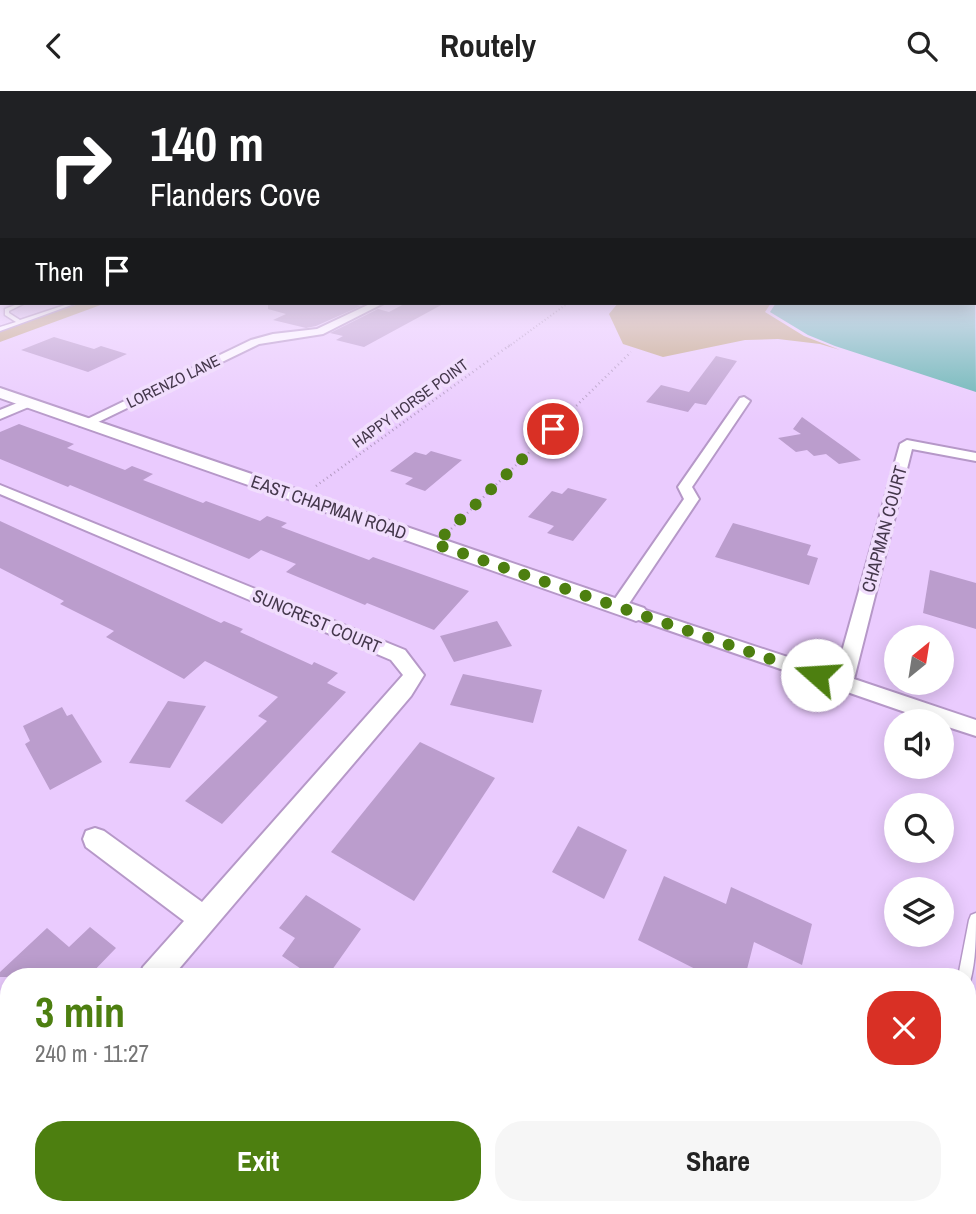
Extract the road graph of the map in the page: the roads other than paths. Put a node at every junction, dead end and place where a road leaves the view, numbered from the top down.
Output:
1 (12, 317) edge
2 (33, 317) edge
3 (349, 317) edge
4 (19, 322) junction
5 (0, 329) edge
6 (0, 393) edge
7 (744, 401) dead end
8 (27, 403) junction
9 (0, 415) edge
10 (85, 423) junction
11 (976, 457) edge
12 (0, 489) edge
13 (627, 610) junction
14 (843, 683) junction
15 (976, 728) edge
16 (94, 839) dead end
17 (203, 919) junction
18 (976, 920) edge
19 (161, 968) edge
20 (967, 968) edge

1 - 4 lane
2 - 4 lane
3 - 10 street, LORENZO LANE
4 - 5 lane
6 - 8 street, EAST CHAPMAN ROAD
7 - 13 street
8 - 9 street
8 - 10 street, EAST CHAPMAN ROAD
10 - 13 street, EAST CHAPMAN ROAD
11 - 14 street, CHAPMAN COURT
12 - 17 street, SUNCREST COURT
13 - 14 street, EAST CHAPMAN ROAD
14 - 15 street, EAST CHAPMAN ROAD
16 - 17 street
17 - 19 street, SUNCREST COURT
18 - 20 lane

